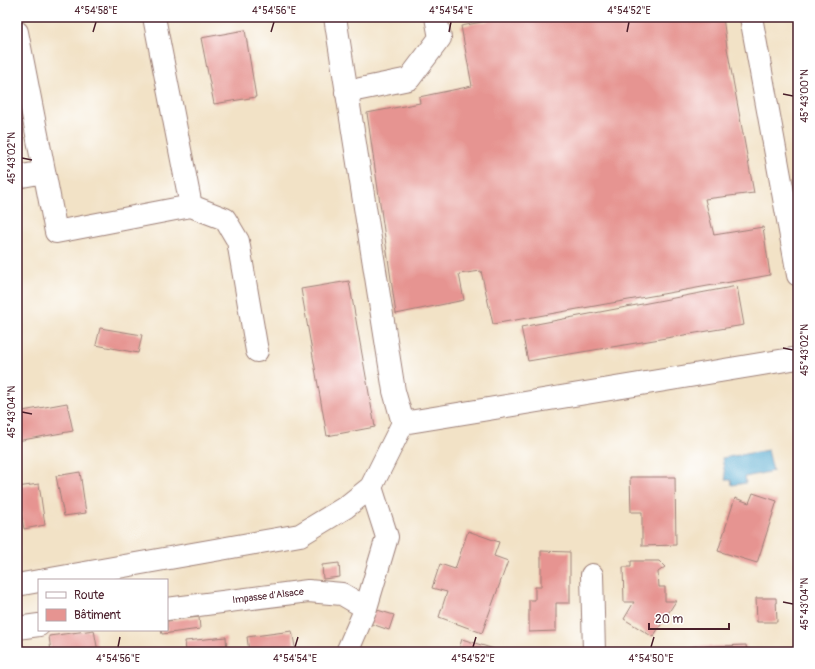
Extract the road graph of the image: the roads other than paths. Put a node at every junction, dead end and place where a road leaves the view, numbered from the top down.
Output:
1 (335, 17) edge
2 (436, 17) edge
3 (751, 17) edge
4 (159, 18) edge
5 (17, 32) edge
6 (346, 92) junction
7 (44, 172) junction
8 (17, 177) edge
9 (191, 206) junction
10 (793, 216) edge
11 (798, 275) edge
12 (257, 351) dead end
13 (798, 358) edge
14 (403, 423) junction
15 (371, 487) junction
16 (592, 575) dead end
17 (51, 579) edge
18 (38, 581) edge
19 (17, 585) edge
20 (366, 608) junction
21 (168, 609) edge
22 (38, 625) edge
23 (17, 628) edge
24 (347, 652) edge
25 (594, 652) edge

1 - 6 street
2 - 6 street
3 - 10 street
4 - 9 street
5 - 7 street
6 - 14 street
7 - 8 street
7 - 9 street
9 - 12 street
10 - 11 street
13 - 14 street
14 - 15 street
15 - 17 street
15 - 20 street
16 - 25 street
18 - 19 street
20 - 21 street, Impasse d'Alsace
20 - 24 street
22 - 23 street

